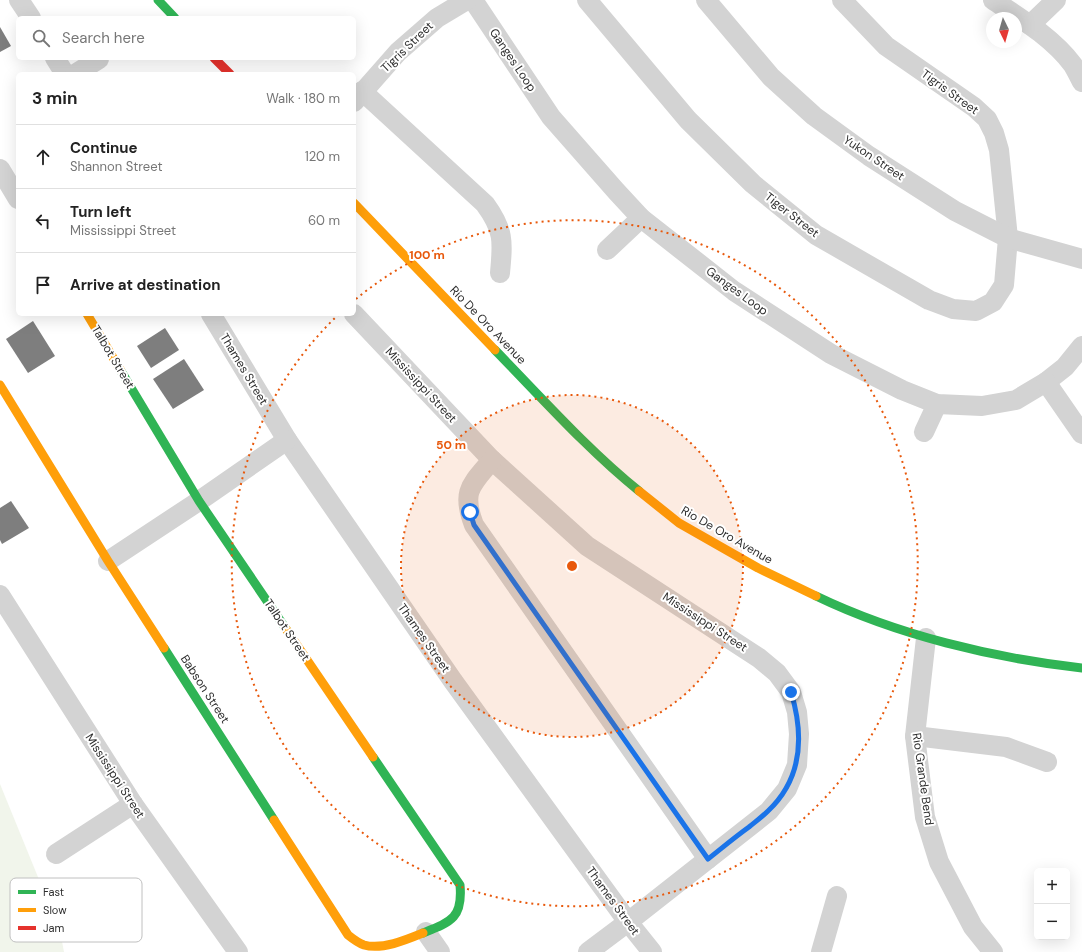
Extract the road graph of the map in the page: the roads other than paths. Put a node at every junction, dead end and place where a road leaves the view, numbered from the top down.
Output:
1 (19, 0) edge
2 (158, 0) edge
3 (467, 0) edge
4 (473, 0) edge
5 (588, 0) edge
6 (706, 0) edge
7 (842, 0) edge
8 (993, 0) edge
9 (1056, 0) edge
10 (30, 16) edge
11 (173, 16) edge
12 (1030, 25) junction
13 (56, 60) edge
14 (97, 60) edge
15 (216, 60) edge
16 (64, 72) edge
17 (78, 72) edge
18 (228, 72) edge
19 (1082, 82) edge
20 (358, 97) edge
21 (0, 170) edge
22 (16, 197) edge
23 (356, 205) edge
24 (640, 218) junction
25 (1008, 238) junction
26 (607, 250) dead end
27 (1082, 259) edge
28 (500, 272) dead end
29 (88, 316) edge
30 (212, 316) edge
31 (356, 316) edge
32 (1082, 346) edge
33 (1046, 382) junction
34 (0, 385) edge
35 (937, 404) junction
36 (924, 432) dead end
37 (1082, 434) edge
38 (287, 440) junction
39 (492, 460) junction
40 (199, 501) junction
41 (108, 560) junction
42 (0, 596) edge
43 (926, 638) junction
44 (1082, 668) edge
45 (915, 736) junction
46 (1047, 762) dead end
47 (132, 804) junction
48 (56, 854) dead end
49 (708, 859) junction
50 (836, 896) dead end
51 (628, 922) junction
52 (426, 932) junction
53 (238, 952) edge
54 (440, 952) edge
55 (588, 952) edge
56 (652, 952) edge
57 (821, 952) edge
58 (993, 952) edge

1 - 10 street
2 - 11 street
3 - 20 street, Tigris Street
4 - 24 street, Ganges Loop
5 - 25 street, Tiger Street
6 - 25 street, Yukon Street
7 - 25 street, Tigris Street
8 - 12 street
9 - 12 street
12 - 19 street
13 - 16 street
14 - 17 street
15 - 18 street
20 - 28 street
21 - 22 street
23 - 43 street, Rio De Oro Avenue
24 - 26 street
24 - 35 street, Ganges Loop
25 - 27 street, Yukon Street
29 - 40 street, Talbot Street
30 - 38 street, Thames Street
31 - 39 street, Mississippi Street
32 - 33 street, Ganges Loop
33 - 35 street, Ganges Loop
33 - 37 street
34 - 41 street, Babson Street
35 - 36 street
38 - 40 street
38 - 51 street, Thames Street
39 - 49 street
39 - 49 street, Mississippi Street
40 - 41 street
40 - 52 street, Talbot Street
41 - 52 street, Babson Street
42 - 47 street, Mississippi Street
43 - 44 street, Rio De Oro Avenue
43 - 45 street, Rio Grande Bend
45 - 46 street
45 - 58 street, Rio Grande Bend
47 - 48 street
47 - 53 street, Mississippi Street
49 - 51 street, Mississippi Street
50 - 57 street
51 - 55 street, Mississippi Street
51 - 56 street, Thames Street
52 - 54 street

